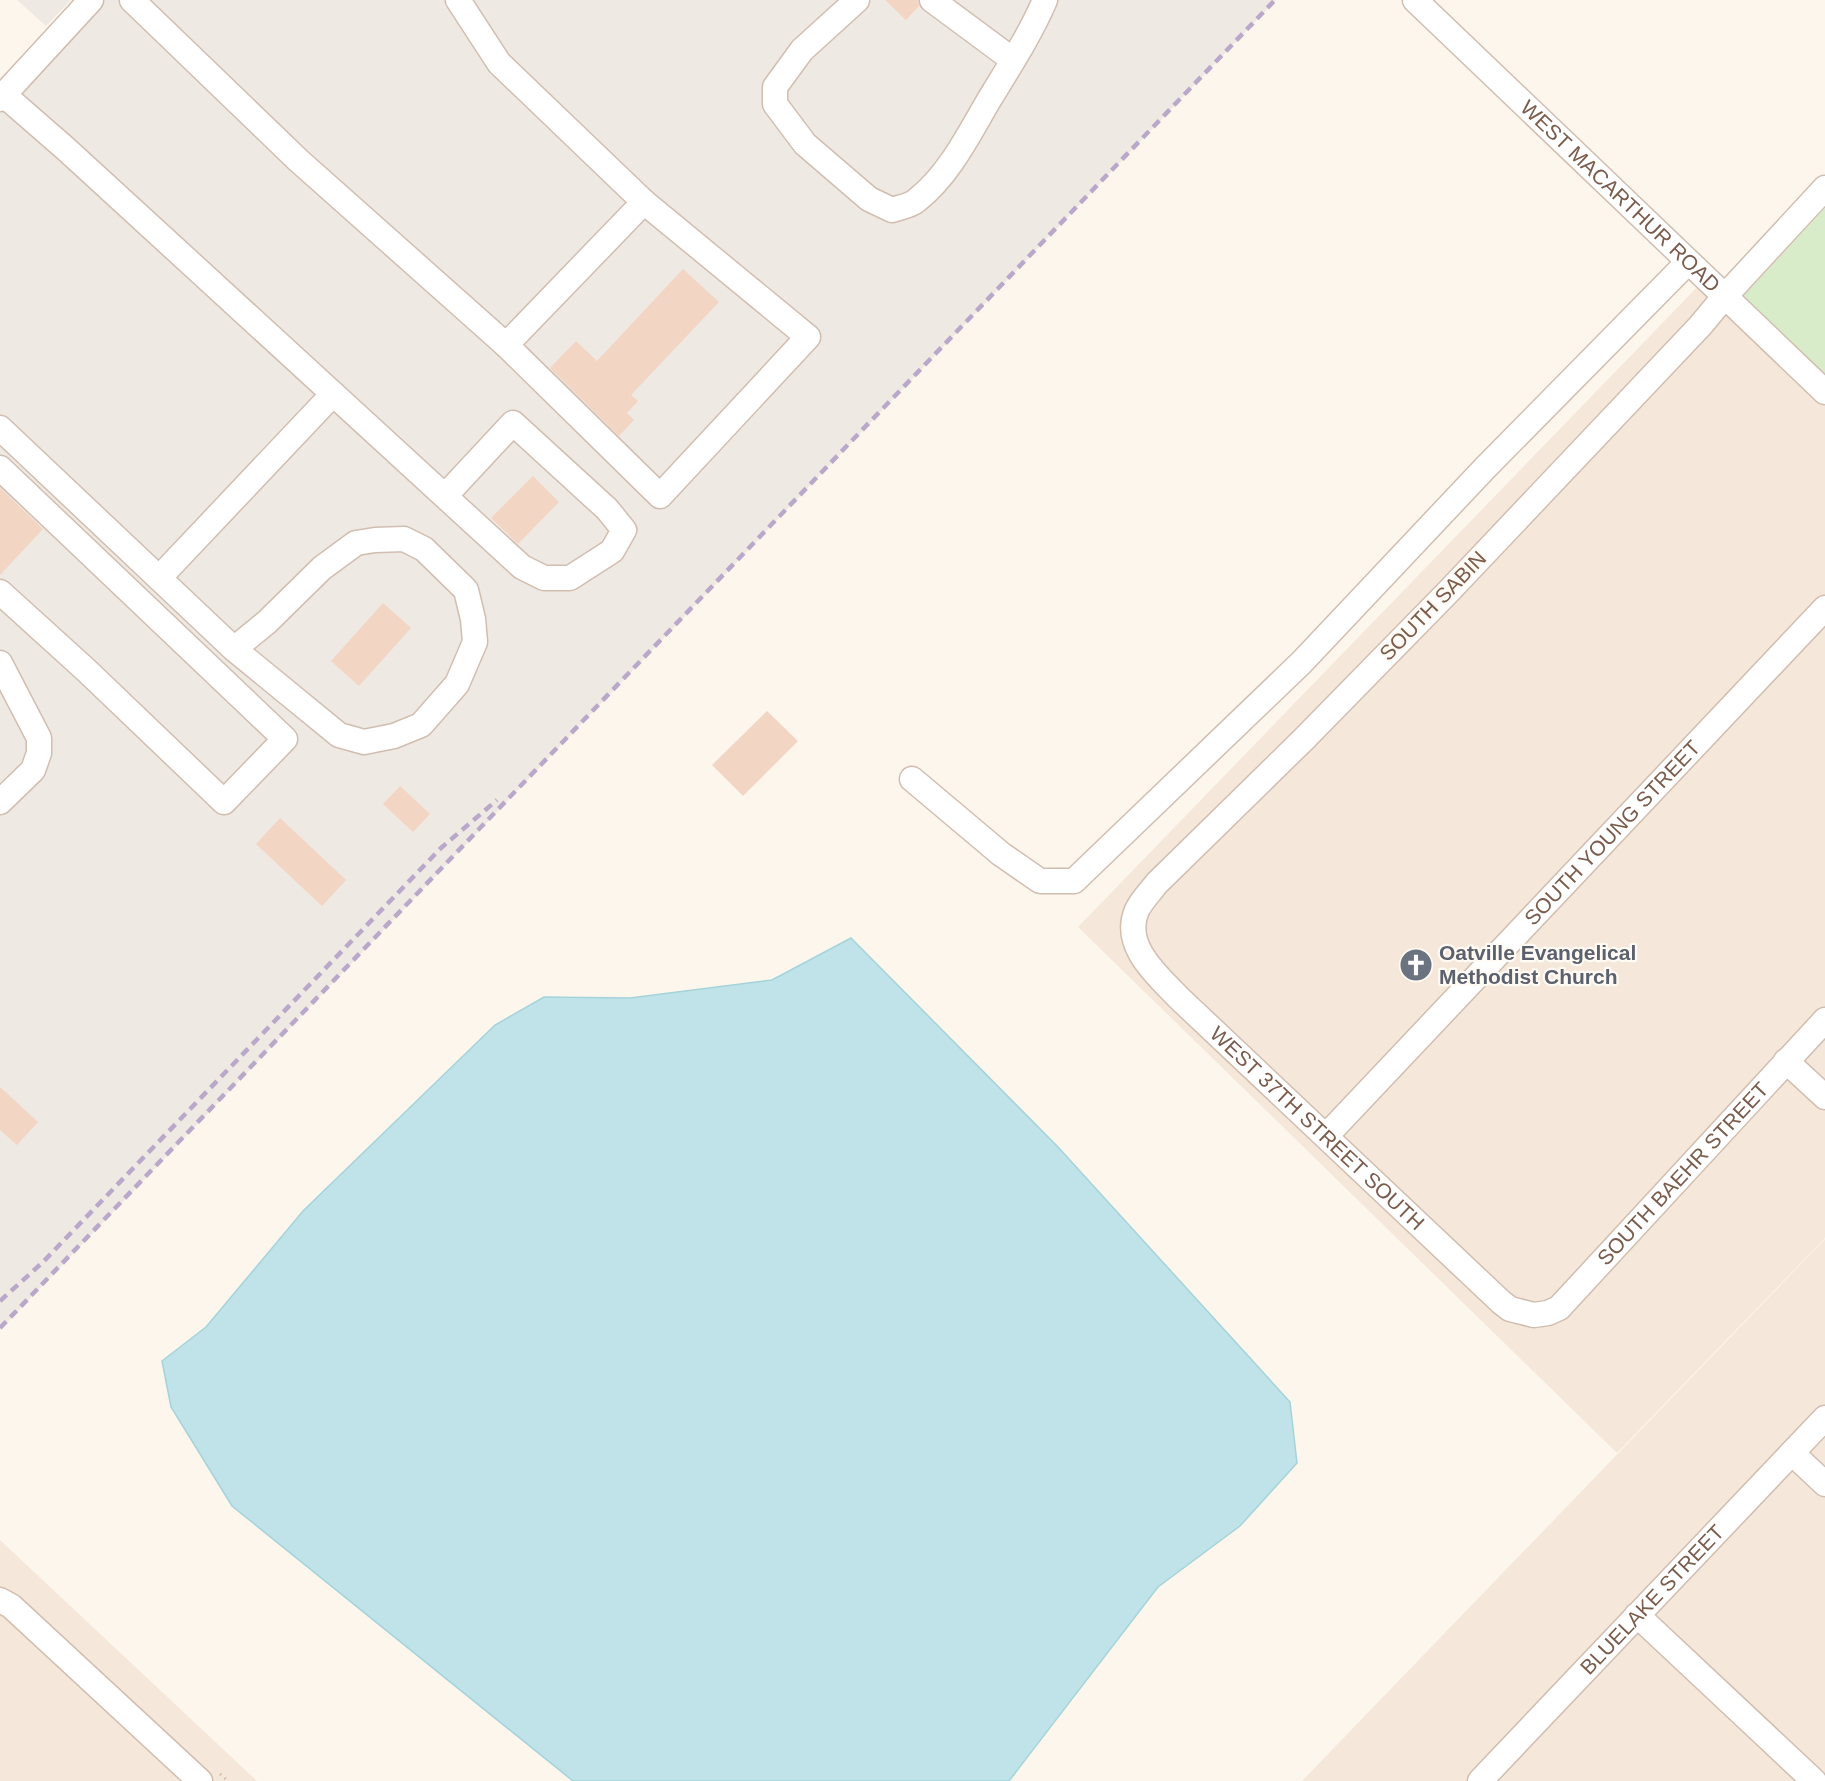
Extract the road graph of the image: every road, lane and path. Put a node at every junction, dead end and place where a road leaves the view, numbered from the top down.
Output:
1 (91, 0) edge
2 (132, 0) edge
3 (458, 0) edge
4 (857, 0) edge
5 (933, 0) edge
6 (1045, 0) edge
7 (1415, 0) edge
8 (1013, 60) junction
9 (2, 97) edge
10 (1825, 188) edge
11 (644, 202) junction
12 (1688, 262) junction
13 (1725, 296) junction
14 (506, 345) junction
15 (1825, 392) edge
16 (333, 394) junction
17 (0, 428) edge
18 (0, 468) edge
19 (445, 496) junction
20 (159, 578) junction
21 (0, 592) edge
22 (1825, 608) edge
23 (234, 649) junction
24 (0, 663) edge
25 (912, 778) dead end
26 (0, 802) edge
27 (1136, 913) joint
28 (1825, 1020) edge
29 (1786, 1061) junction
30 (1825, 1098) edge
31 (1326, 1136) junction
32 (1534, 1315) joint
33 (1825, 1418) edge
34 (1792, 1453) junction
35 (1825, 1485) edge
36 (0, 1600) edge
37 (1637, 1615) junction
38 (1483, 1780) edge
39 (200, 1781) edge
40 (1814, 1781) edge

1 - 9 street
2 - 14 street
3 - 11 street
4 - 8 street
5 - 8 street
6 - 8 street
7 - 12 street, WEST MACARTHUR ROAD
9 - 16 street
10 - 13 street, SOUTH SABIN
11 - 14 street
11 - 14 street
12 - 13 street, WEST MACARTHUR ROAD
12 - 25 street
13 - 15 street, WEST MACARTHUR ROAD
13 - 27 street, SOUTH SABIN
16 - 19 street
16 - 20 street
17 - 20 street
18 - 21 street
19 - 19 street
20 - 23 street
22 - 31 street, SOUTH YOUNG STREET
23 - 23 street
24 - 26 street
27 - 31 street, WEST 37TH STREET SOUTH
28 - 29 street, SOUTH BAEHR STREET
29 - 30 street
29 - 32 street, SOUTH BAEHR STREET
31 - 32 street, WEST 37TH STREET SOUTH
33 - 34 street, BLUELAKE STREET
34 - 35 street
34 - 37 street, BLUELAKE STREET
36 - 39 street
37 - 38 street, BLUELAKE STREET
37 - 40 street

